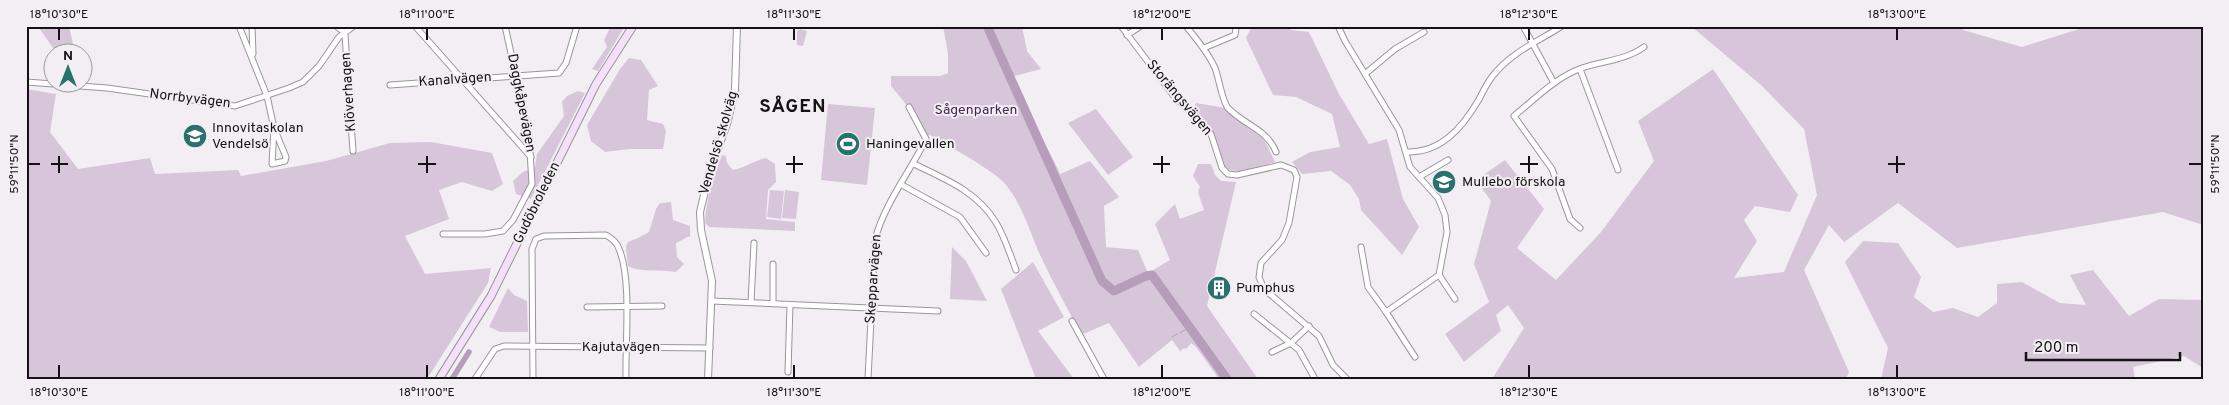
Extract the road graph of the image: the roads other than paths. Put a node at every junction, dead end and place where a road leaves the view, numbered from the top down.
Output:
1 (240, 26) edge
2 (252, 26) edge
3 (336, 26) edge
4 (354, 26) edge
5 (415, 26) edge
6 (505, 26) edge
7 (576, 26) edge
8 (633, 26) edge
9 (738, 26) edge
10 (1122, 26) edge
11 (1141, 26) edge
12 (1186, 26) edge
13 (1338, 26) edge
14 (1523, 26) edge
15 (1562, 26) edge
16 (1236, 28) dead end
17 (344, 32) junction
18 (1424, 32) dead end
19 (1127, 35) junction
20 (1532, 44) junction
21 (1644, 47) dead end
22 (1204, 48) junction
23 (253, 57) junction
24 (1580, 68) junction
25 (1365, 74) junction
26 (516, 75) junction
27 (463, 80) junction
28 (26, 82) edge
29 (1554, 83) junction
30 (390, 85) dead end
31 (268, 96) junction
32 (909, 107) dead end
33 (274, 128) junction
34 (353, 152) dead end
35 (1276, 152) dead end
36 (1406, 152) junction
37 (532, 157) junction
38 (1448, 160) dead end
39 (914, 164) junction
40 (1618, 170) dead end
41 (1419, 176) junction
42 (902, 185) junction
43 (1580, 228) dead end
44 (443, 234) dead end
45 (754, 243) dead end
46 (1361, 248) dead end
47 (986, 253) dead end
48 (773, 264) dead end
49 (1016, 270) dead end
50 (1439, 276) junction
51 (1455, 299) dead end
52 (712, 300) junction
53 (751, 302) junction
54 (773, 303) junction
55 (790, 304) junction
56 (662, 306) dead end
57 (587, 307) dead end
58 (626, 307) junction
59 (872, 308) junction
60 (938, 311) dead end
61 (1386, 312) junction
62 (1254, 314) dead end
63 (1072, 321) dead end
64 (1309, 326) junction
65 (1291, 344) junction
66 (533, 347) junction
67 (625, 347) junction
68 (707, 347) junction
69 (1272, 352) dead end
70 (1415, 358) dead end
71 (788, 372) dead end
72 (439, 379) edge
73 (475, 379) edge
74 (533, 379) edge
75 (626, 379) edge
76 (708, 379) edge
77 (868, 379) edge
78 (1104, 379) edge
79 (1315, 379) edge
80 (1347, 379) edge

1 - 23 street
2 - 23 street
3 - 17 street
4 - 17 street, Norrbyvägen
5 - 27 street
6 - 26 street, Daggkåpevägen
7 - 26 street, Kanalvägen
8 - 72 main road, Gudöbroleden
9 - 52 street, Vendelsö skolväg
10 - 19 street, Storängsvägen
11 - 19 street
12 - 22 street
13 - 25 street
14 - 20 street
15 - 20 street
16 - 22 street
17 - 31 street, Norrbyvägen
17 - 34 street, Klöverhagen
18 - 25 street
19 - 64 street, Storängsvägen
20 - 29 street
20 - 36 street
21 - 24 street
22 - 35 street
23 - 31 street
24 - 29 street
24 - 40 street
25 - 36 street
26 - 27 street, Kanalvägen
26 - 37 street, Daggkåpevägen
27 - 30 street, Kanalvägen
27 - 37 street
28 - 31 street, Norrbyvägen
29 - 43 street
31 - 33 street
32 - 39 street, Skepparvägen
33 - 33 street
36 - 41 street
37 - 44 street, Daggkåpevägen
38 - 41 street
39 - 42 street, Skepparvägen
39 - 49 street
41 - 50 street
42 - 47 street
42 - 59 street, Skepparvägen
45 - 53 street
46 - 61 street
48 - 54 street
50 - 51 street
50 - 61 street
52 - 53 street
52 - 68 street, Vendelsö skolväg
53 - 54 street
54 - 55 street
55 - 59 street
55 - 71 street
56 - 58 street
57 - 58 street
58 - 66 street
58 - 67 street
59 - 60 street
59 - 77 street, Skepparvägen
61 - 70 street
62 - 65 street
63 - 78 street
64 - 65 street
64 - 80 street
65 - 69 street
65 - 79 street
66 - 67 street, Kajutavägen
66 - 73 street, Kajutavägen
66 - 74 street
67 - 68 street, Kajutavägen
67 - 75 street
68 - 76 street, Vendelsö skolväg

